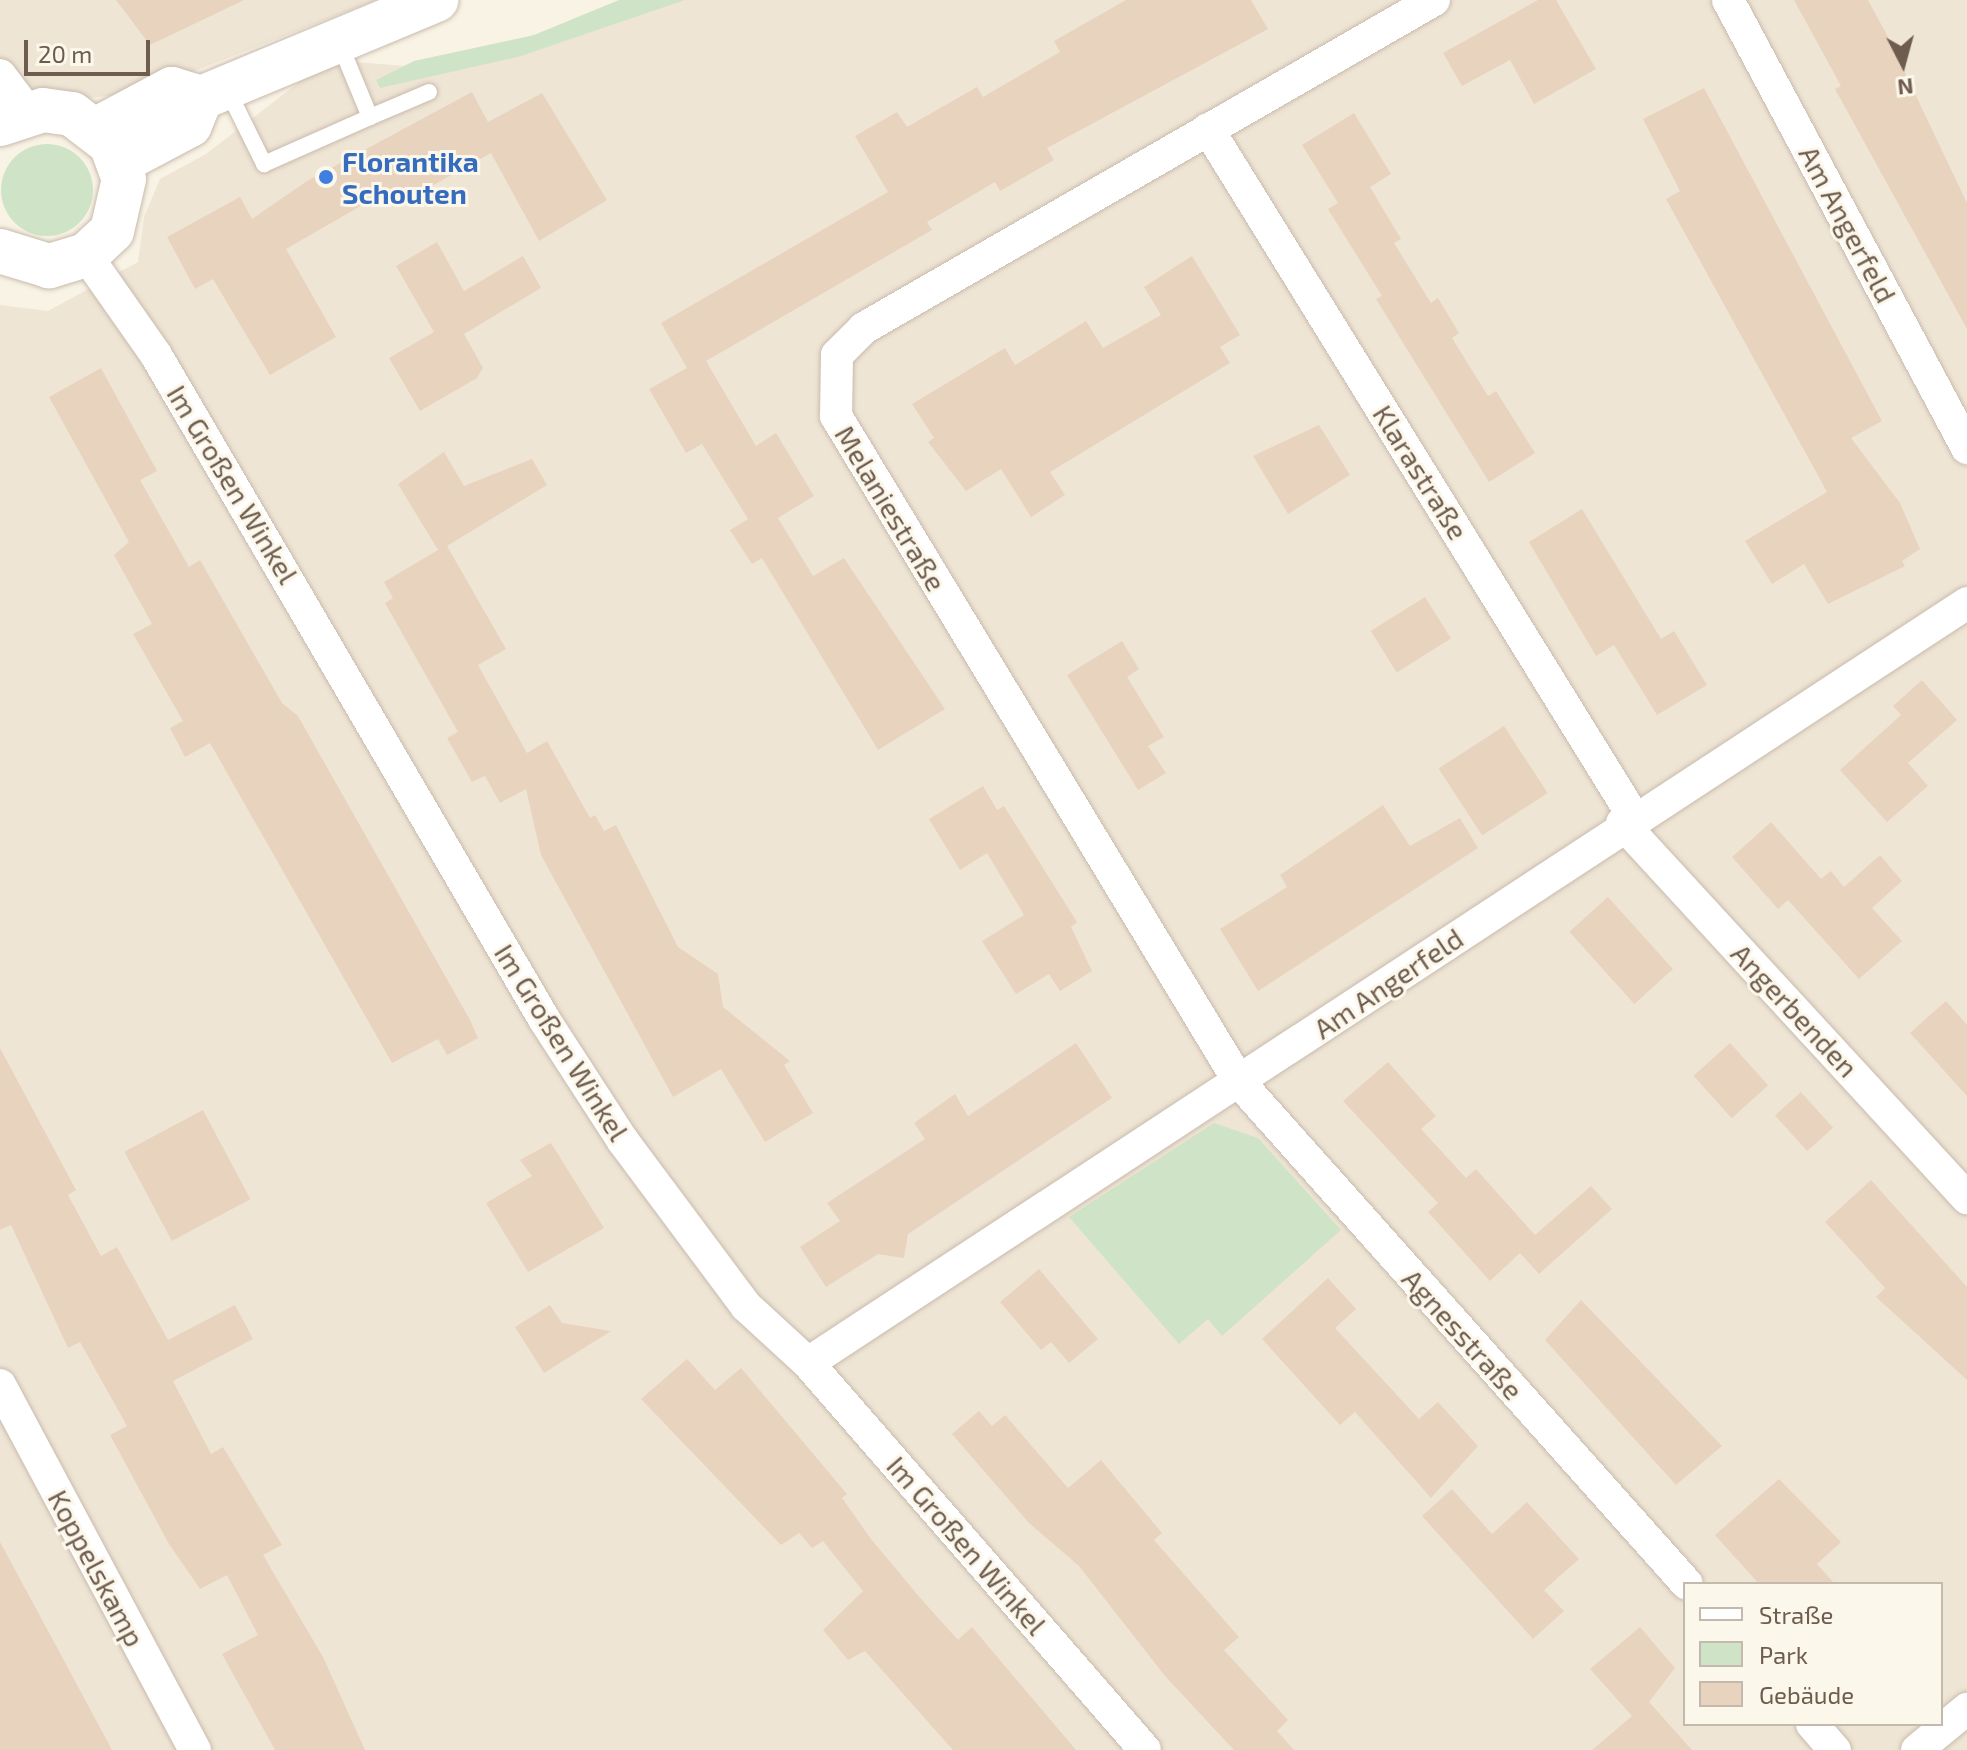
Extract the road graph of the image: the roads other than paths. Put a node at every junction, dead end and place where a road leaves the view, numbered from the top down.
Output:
1 (436, 0) edge
2 (1434, 0) edge
3 (1728, 0) edge
4 (337, 38) junction
5 (0, 75) edge
6 (429, 92) dead end
7 (214, 93) junction
8 (370, 117) junction
9 (14, 118) edge
10 (1208, 129) junction
11 (109, 145) junction
12 (0, 251) edge
13 (86, 255) junction
14 (1967, 448) edge
15 (1967, 603) edge
16 (1627, 819) junction
17 (1240, 1083) junction
18 (1967, 1198) edge
19 (808, 1363) junction
20 (0, 1385) edge
21 (1685, 1582) edge
22 (1967, 1709) edge
23 (1814, 1726) edge
24 (195, 1750) edge
25 (1145, 1750) edge
26 (1835, 1750) edge
27 (1917, 1750) edge

1 - 4 main road
2 - 10 street, Melaniestraße
3 - 14 street, Am Angerfeld
4 - 7 main road
4 - 8 lane
5 - 9 street
6 - 8 lane
7 - 8 lane
7 - 11 main road
9 - 11 main road
10 - 16 street, Klarastraße
10 - 17 street, Melaniestraße
11 - 13 main road
12 - 13 main road
13 - 19 street, Im Großen Winkel
15 - 16 street, Am Angerfeld
16 - 17 street, Am Angerfeld
16 - 18 street, Angerbenden
17 - 19 street, Am Angerfeld
17 - 21 street, Agnesstraße
19 - 25 street, Im Großen Winkel
20 - 24 street, Koppelskamp
22 - 27 street
23 - 26 street

